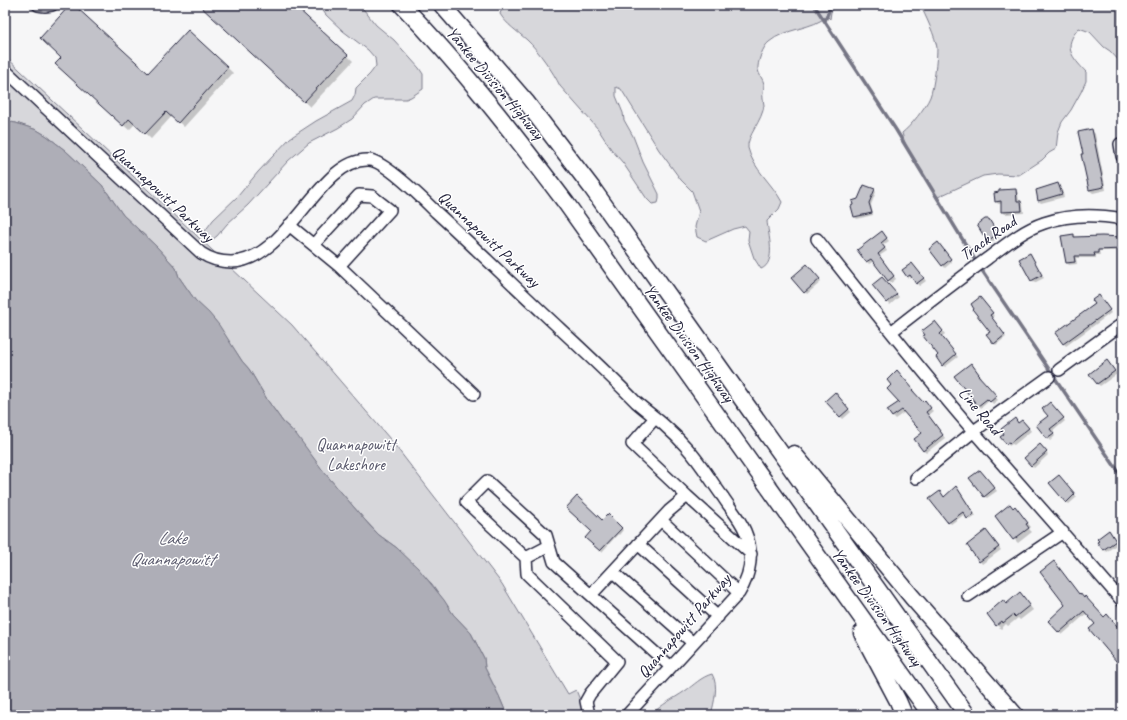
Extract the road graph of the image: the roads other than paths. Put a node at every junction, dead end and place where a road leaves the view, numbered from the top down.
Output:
1 (38, 5) edge
2 (52, 5) edge
3 (402, 5) edge
4 (442, 5) edge
5 (5, 70) edge
6 (1120, 144) dead end
7 (1122, 156) edge
8 (1122, 219) edge
9 (289, 224) junction
10 (817, 239) dead end
11 (314, 244) junction
12 (339, 266) junction
13 (1122, 324) edge
14 (891, 332) junction
15 (1059, 370) dead end
16 (724, 374) junction
17 (1049, 377) dead end
18 (474, 394) dead end
19 (656, 418) junction
20 (974, 431) junction
21 (916, 478) dead end
22 (687, 496) junction
23 (661, 520) junction
24 (1063, 532) junction
25 (638, 544) junction
26 (549, 546) junction
27 (751, 554) junction
28 (526, 558) junction
29 (613, 572) junction
30 (829, 572) junction
31 (739, 593) junction
32 (591, 595) junction
33 (968, 596) dead end
34 (1122, 601) edge
35 (718, 617) junction
36 (693, 643) junction
37 (671, 667) junction
38 (589, 715) edge
39 (626, 715) edge
40 (904, 715) edge
41 (931, 715) edge
42 (967, 715) edge
43 (1015, 715) edge

1 - 2 street
3 - 30 highway, Yankee Division Highway
4 - 16 highway, Yankee Division Highway
5 - 9 street, Quannapowitt Parkway
6 - 7 street
8 - 14 street, Track Road
9 - 11 street
9 - 19 street, Quannapowitt Parkway
10 - 14 street, Line Road
11 - 12 street
11 - 12 street
12 - 18 street
13 - 15 street
14 - 20 street, Line Road
16 - 42 highway, Yankee Division Highway
16 - 43 highway
17 - 20 street
19 - 22 street
19 - 27 street, Quannapowitt Parkway
20 - 21 street
20 - 24 street, Line Road
22 - 23 street
22 - 27 street
23 - 25 street
23 - 31 street
24 - 33 street
24 - 34 street, Line Road
25 - 29 street
25 - 35 street
26 - 28 street
26 - 28 street
26 - 32 street
27 - 31 street, Quannapowitt Parkway
28 - 38 street
29 - 32 street
29 - 36 street
30 - 40 highway
30 - 41 highway, Yankee Division Highway
31 - 35 street, Quannapowitt Parkway
32 - 37 street
35 - 36 street, Quannapowitt Parkway
36 - 37 street, Quannapowitt Parkway
37 - 39 street, Quannapowitt Parkway

